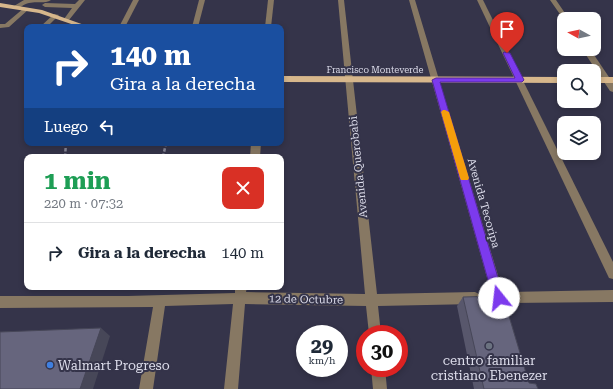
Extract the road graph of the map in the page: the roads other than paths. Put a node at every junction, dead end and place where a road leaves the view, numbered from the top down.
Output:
1 (136, 0) edge
2 (202, 0) edge
3 (271, 0) edge
4 (341, 0) edge
5 (412, 0) edge
6 (480, 0) edge
7 (553, 0) edge
8 (47, 2) edge
9 (80, 3) edge
10 (0, 5) edge
11 (16, 7) junction
12 (26, 8) junction
13 (40, 11) junction
14 (561, 12) edge
15 (56, 15) junction
16 (66, 19) junction
17 (46, 24) edge
18 (78, 24) edge
19 (124, 24) edge
20 (196, 24) edge
21 (268, 24) edge
22 (4, 26) edge
23 (8, 36) dead end
24 (591, 56) edge
25 (284, 79) edge
26 (350, 80) junction
27 (436, 80) junction
28 (520, 80) junction
29 (557, 80) edge
30 (610, 80) edge
31 (613, 88) edge
32 (613, 274) edge
33 (240, 293) edge
34 (613, 296) edge
35 (499, 298) junction
36 (371, 300) junction
37 (160, 301) junction
38 (0, 302) edge
39 (503, 313) edge
40 (374, 325) edge
41 (379, 377) edge
42 (146, 389) edge
43 (231, 389) edge
44 (380, 389) edge

1 - 19 street
2 - 20 street
3 - 21 street
4 - 26 street, Avenida Querobabi
5 - 27 street, Avenida Tecoripa
6 - 28 street
7 - 14 street
8 - 9 street
8 - 11 street
8 - 13 street
9 - 16 street
10 - 11 main road
11 - 12 main road
12 - 13 main road
12 - 22 street
13 - 15 main road
15 - 16 main road
15 - 17 street
16 - 18 main road
22 - 23 street
24 - 30 street
25 - 26 main road, Francisco Monteverde
26 - 27 main road, Francisco Monteverde
26 - 36 street, Avenida Querobabi
27 - 28 main road, Francisco Monteverde
27 - 35 street, Avenida Tecoripa
28 - 29 main road, Francisco Monteverde
28 - 32 street
30 - 31 street
33 - 36 street, 12 de Octubre
33 - 37 street, 12 de Octubre
33 - 43 street
34 - 35 street, 12 de Octubre
35 - 36 street, 12 de Octubre
35 - 39 street, Avenida Tecoripa
36 - 40 street, Avenida Querobabi
37 - 38 street, 12 de Octubre
37 - 42 street
41 - 44 street

